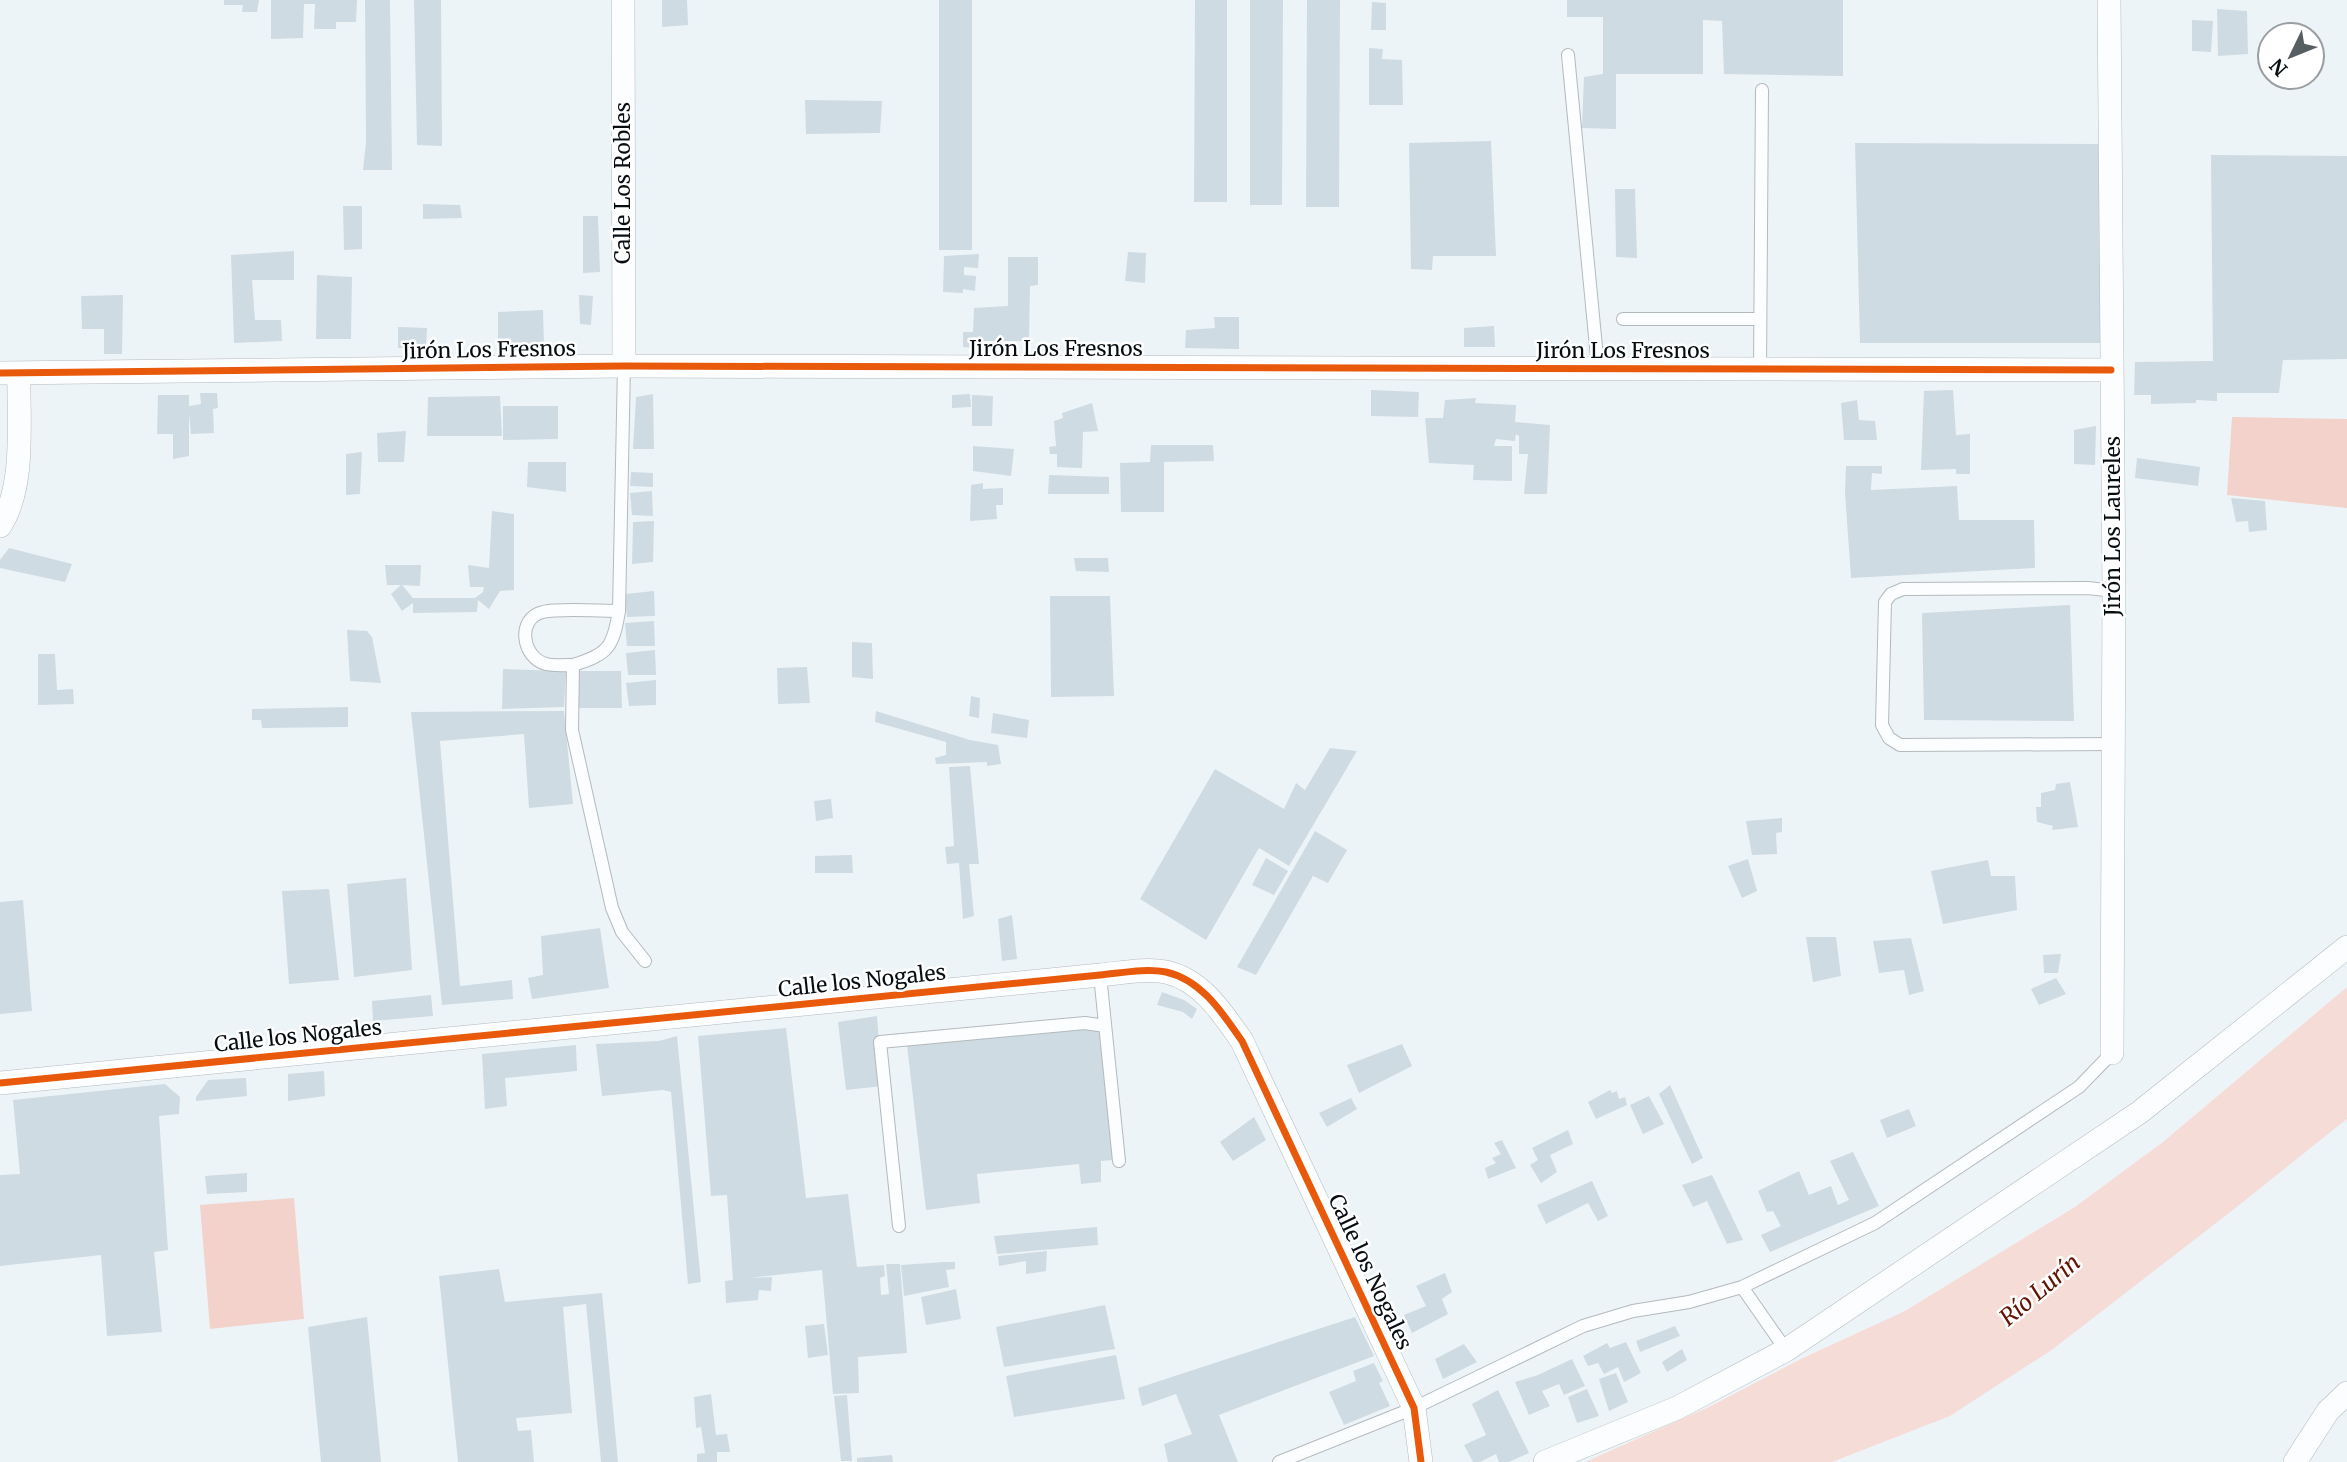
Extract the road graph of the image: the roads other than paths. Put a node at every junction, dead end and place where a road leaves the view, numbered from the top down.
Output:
1 (622, 0) edge
2 (2109, 0) edge
3 (1568, 55) dead end
4 (1762, 90) dead end
5 (1760, 318) junction
6 (1623, 319) dead end
7 (624, 366) junction
8 (1598, 368) junction
9 (1760, 369) junction
10 (2111, 370) junction
11 (10, 373) edge
12 (0, 526) edge
13 (2114, 592) junction
14 (618, 611) junction
15 (573, 665) junction
16 (2113, 744) junction
17 (2347, 947) edge
18 (645, 961) dead end
19 (1101, 975) junction
20 (1105, 1026) junction
21 (2112, 1053) joint
22 (0, 1083) edge
23 (1119, 1161) dead end
24 (899, 1226) dead end
25 (1742, 1287) junction
26 (1786, 1350) junction
27 (2347, 1393) edge
28 (1414, 1408) junction
29 (1279, 1462) edge
30 (1421, 1462) edge
31 (1545, 1462) edge
32 (2295, 1462) edge

1 - 7 street, Calle Los Robles
2 - 10 street, Jirón Los Laureles
3 - 8 lane
4 - 5 lane
5 - 6 lane
5 - 9 lane
7 - 8 street, Jirón Los Fresnos
7 - 11 street, Jirón Los Fresnos
7 - 14 lane
8 - 9 street, Jirón Los Fresnos
9 - 10 street, Jirón Los Fresnos
10 - 13 street, Jirón Los Laureles
11 - 12 street
13 - 16 street, Jirón Los Laureles
13 - 16 lane
14 - 15 lane
14 - 15 lane
15 - 18 lane
16 - 21 street, Jirón Los Laureles
17 - 26 street
19 - 20 lane
19 - 22 street, Calle los Nogales
19 - 28 street, Calle los Nogales
20 - 23 lane
20 - 24 lane
21 - 25 lane
25 - 26 lane
25 - 28 lane
26 - 31 street
27 - 32 street
28 - 29 lane
28 - 30 street, Calle los Nogales

